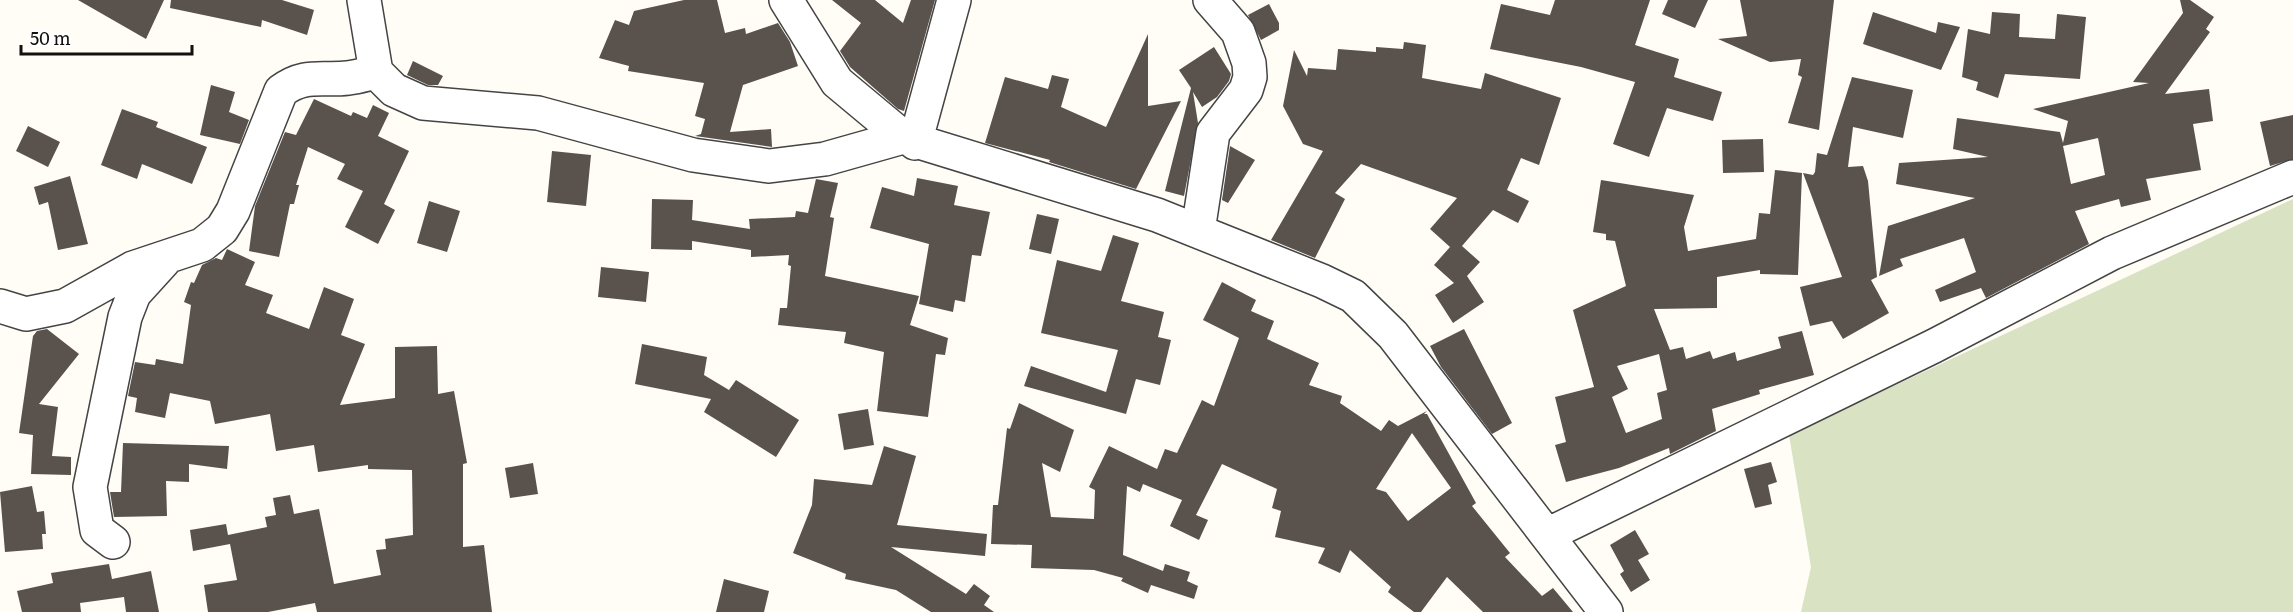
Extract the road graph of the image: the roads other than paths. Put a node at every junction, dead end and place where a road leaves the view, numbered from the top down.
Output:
1 (364, 0) edge
2 (786, 0) edge
3 (954, 0) edge
4 (1210, 0) edge
5 (376, 72) junction
6 (909, 140) junction
7 (2293, 177) edge
8 (1198, 231) junction
9 (171, 254) junction
10 (0, 306) edge
11 (1547, 535) junction
12 (113, 542) dead end
13 (1606, 612) edge

1 - 5 street
2 - 6 street
3 - 6 street
4 - 8 street
5 - 6 street
5 - 9 street
6 - 8 street
7 - 11 street
8 - 11 street
9 - 10 street
9 - 12 street
11 - 13 street

